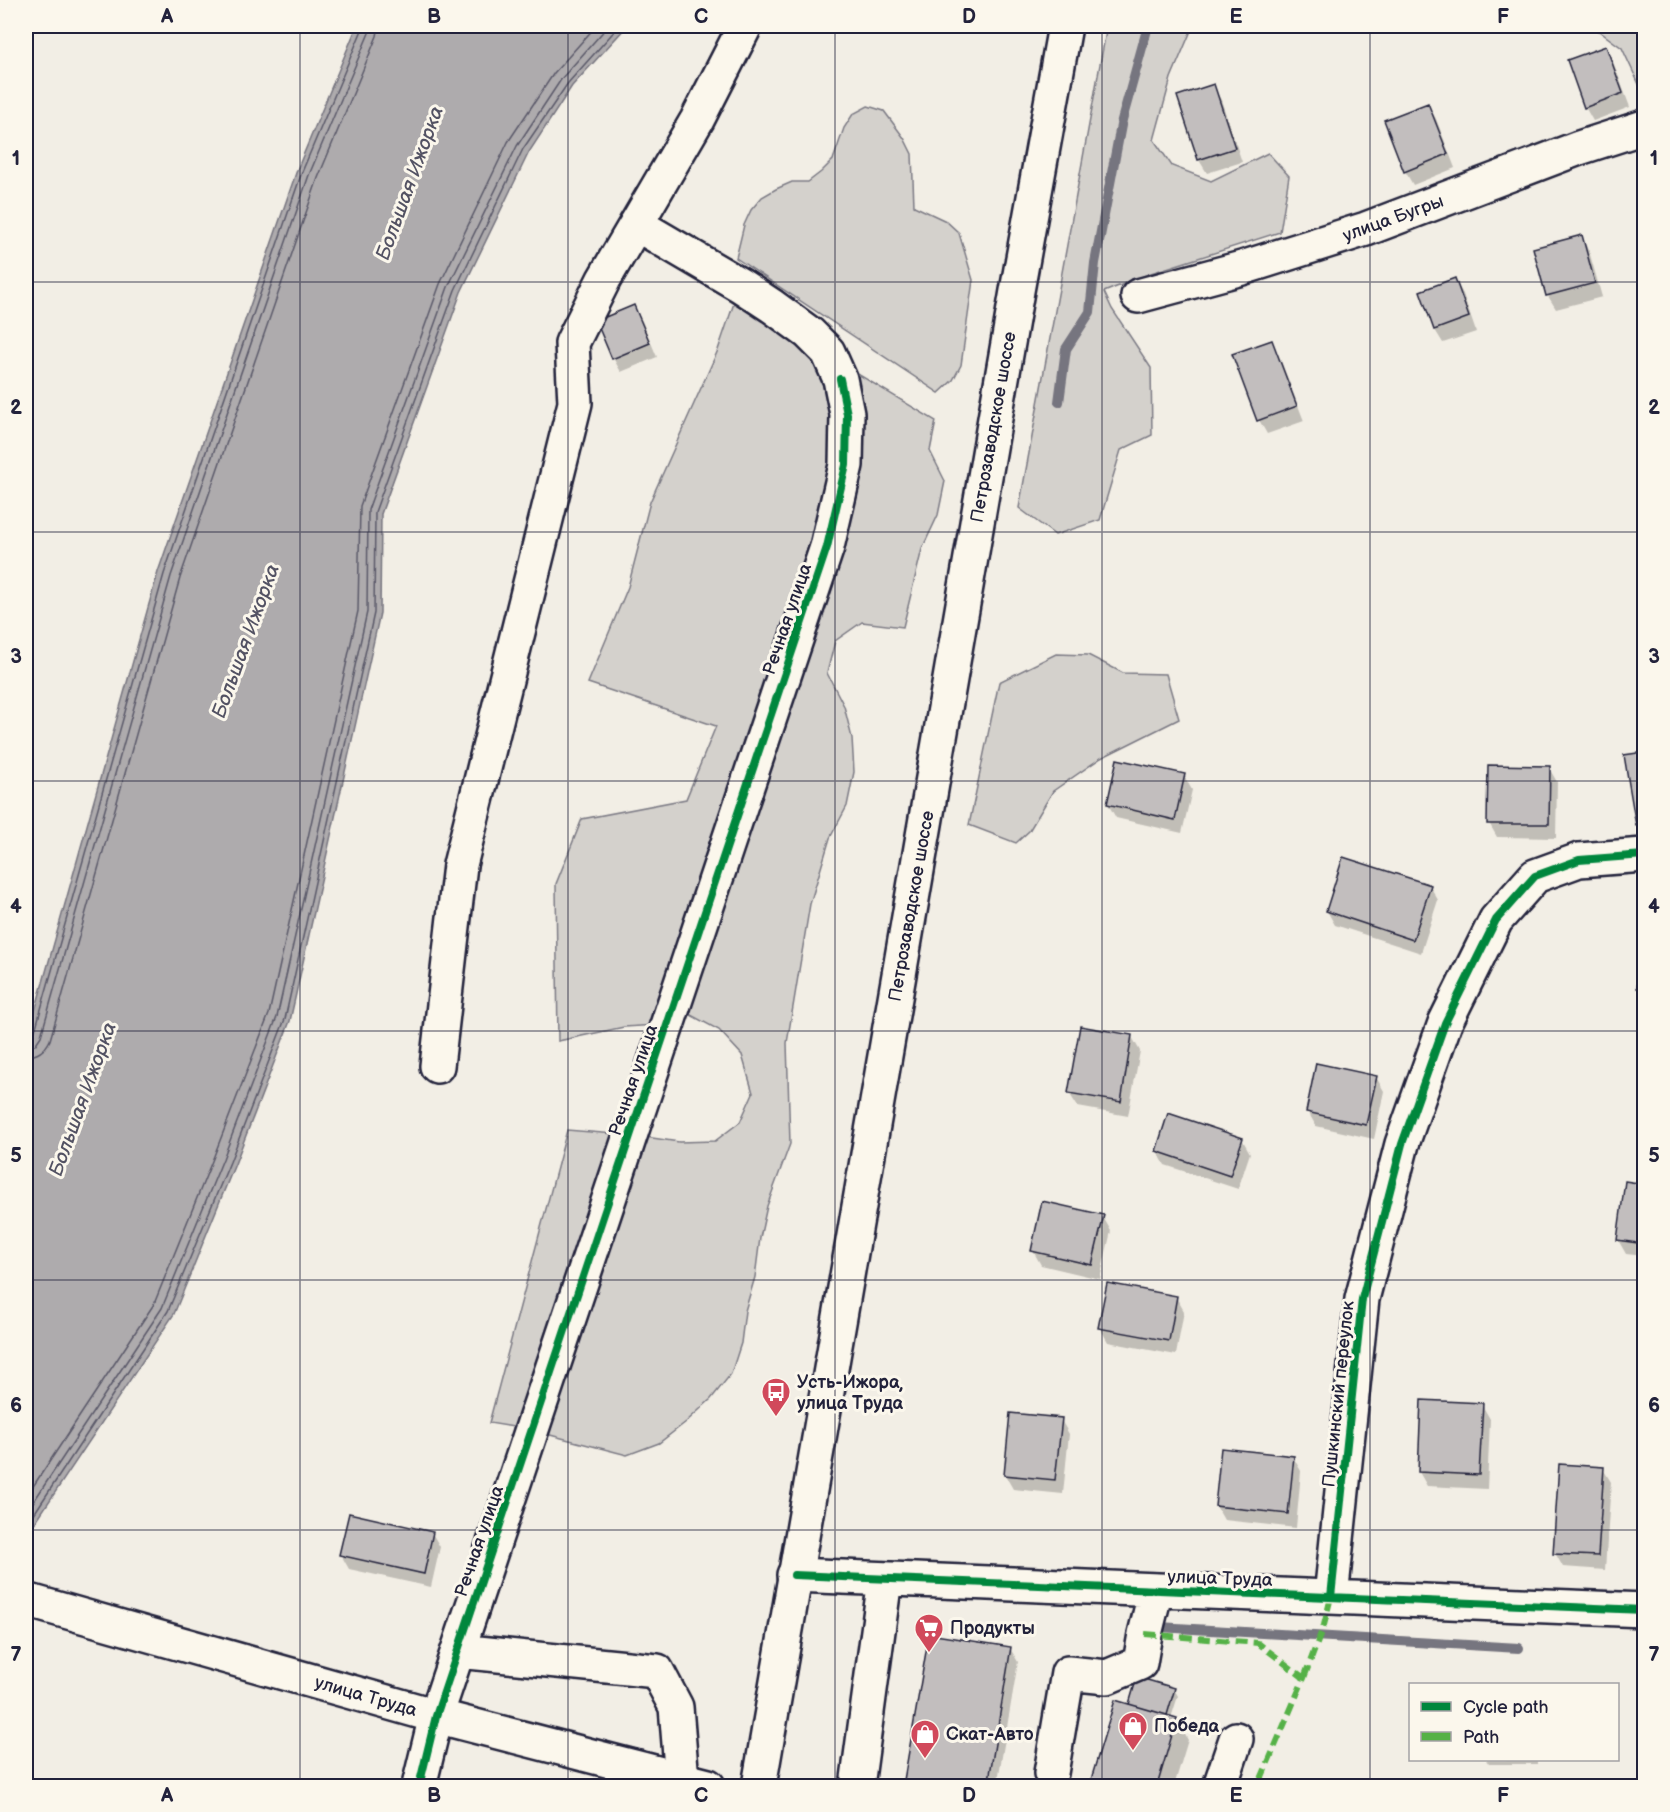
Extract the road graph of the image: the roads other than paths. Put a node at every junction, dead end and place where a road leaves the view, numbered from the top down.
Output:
1 (745, 26) edge
2 (1065, 29) edge
3 (1644, 127) edge
4 (636, 224) junction
5 (1138, 296) dead end
6 (1644, 855) edge
7 (437, 1066) dead end
8 (794, 1575) junction
9 (885, 1579) junction
10 (1156, 1590) junction
11 (1331, 1597) junction
12 (26, 1600) edge
13 (1644, 1610) edge
14 (458, 1651) junction
15 (436, 1716) junction
16 (1236, 1739) dead end
17 (1051, 1773) dead end
18 (695, 1783) edge
19 (419, 1786) edge
20 (759, 1786) edge
21 (857, 1786) edge
22 (1220, 1786) edge

1 - 4 street
2 - 8 street, Петрозаводское шоссе
3 - 5 street, улица Бугры
4 - 7 street
4 - 14 street, Речная улица
6 - 11 street, Пушкинский переулок
8 - 9 street, улица Труда
8 - 20 street, Петрозаводское шоссе
9 - 10 street, улица Труда
9 - 21 street
10 - 11 street, улица Труда
10 - 17 street
11 - 13 street, улица Труда
12 - 15 street, улица Труда
14 - 15 street, Речная улица
14 - 18 street
15 - 18 street, улица Труда
15 - 19 street, Речная улица
16 - 22 street

